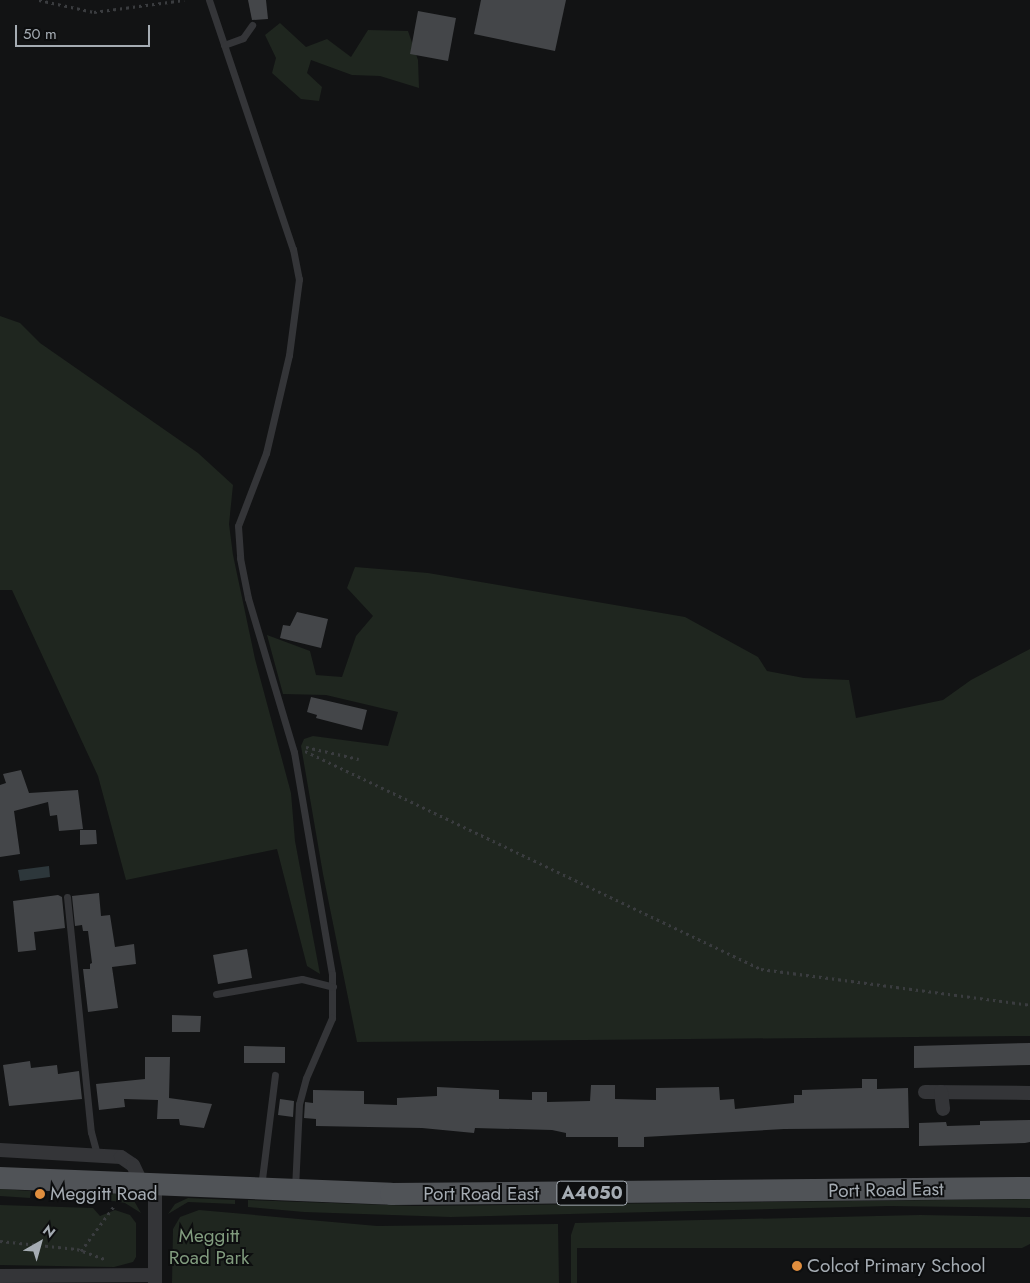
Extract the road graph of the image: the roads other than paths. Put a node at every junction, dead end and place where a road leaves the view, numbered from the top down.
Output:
1 (209, 0) edge
2 (252, 25) dead end
3 (224, 45) junction
4 (67, 897) dead end
5 (334, 987) junction
6 (216, 994) dead end
7 (275, 1075) dead end
8 (925, 1092) dead end
9 (942, 1092) junction
10 (1030, 1093) edge
11 (943, 1109) dead end
12 (0, 1150) edge
13 (97, 1154) junction
14 (0, 1178) edge
15 (148, 1185) junction
16 (1030, 1188) edge
17 (262, 1190) junction
18 (295, 1191) junction
19 (0, 1276) edge
20 (155, 1279) edge

1 - 3 lane
2 - 3 lane
3 - 5 lane
4 - 13 lane
5 - 6 lane
5 - 18 lane
7 - 17 lane
8 - 9 street
9 - 10 street
9 - 11 street
12 - 13 street
13 - 15 street
14 - 15 main road, Port Road East / A4050
15 - 17 main road, Port Road East / A4050
15 - 20 street
16 - 18 main road, Port Road East / A4050
17 - 18 main road, Port Road East / A4050
19 - 20 street

